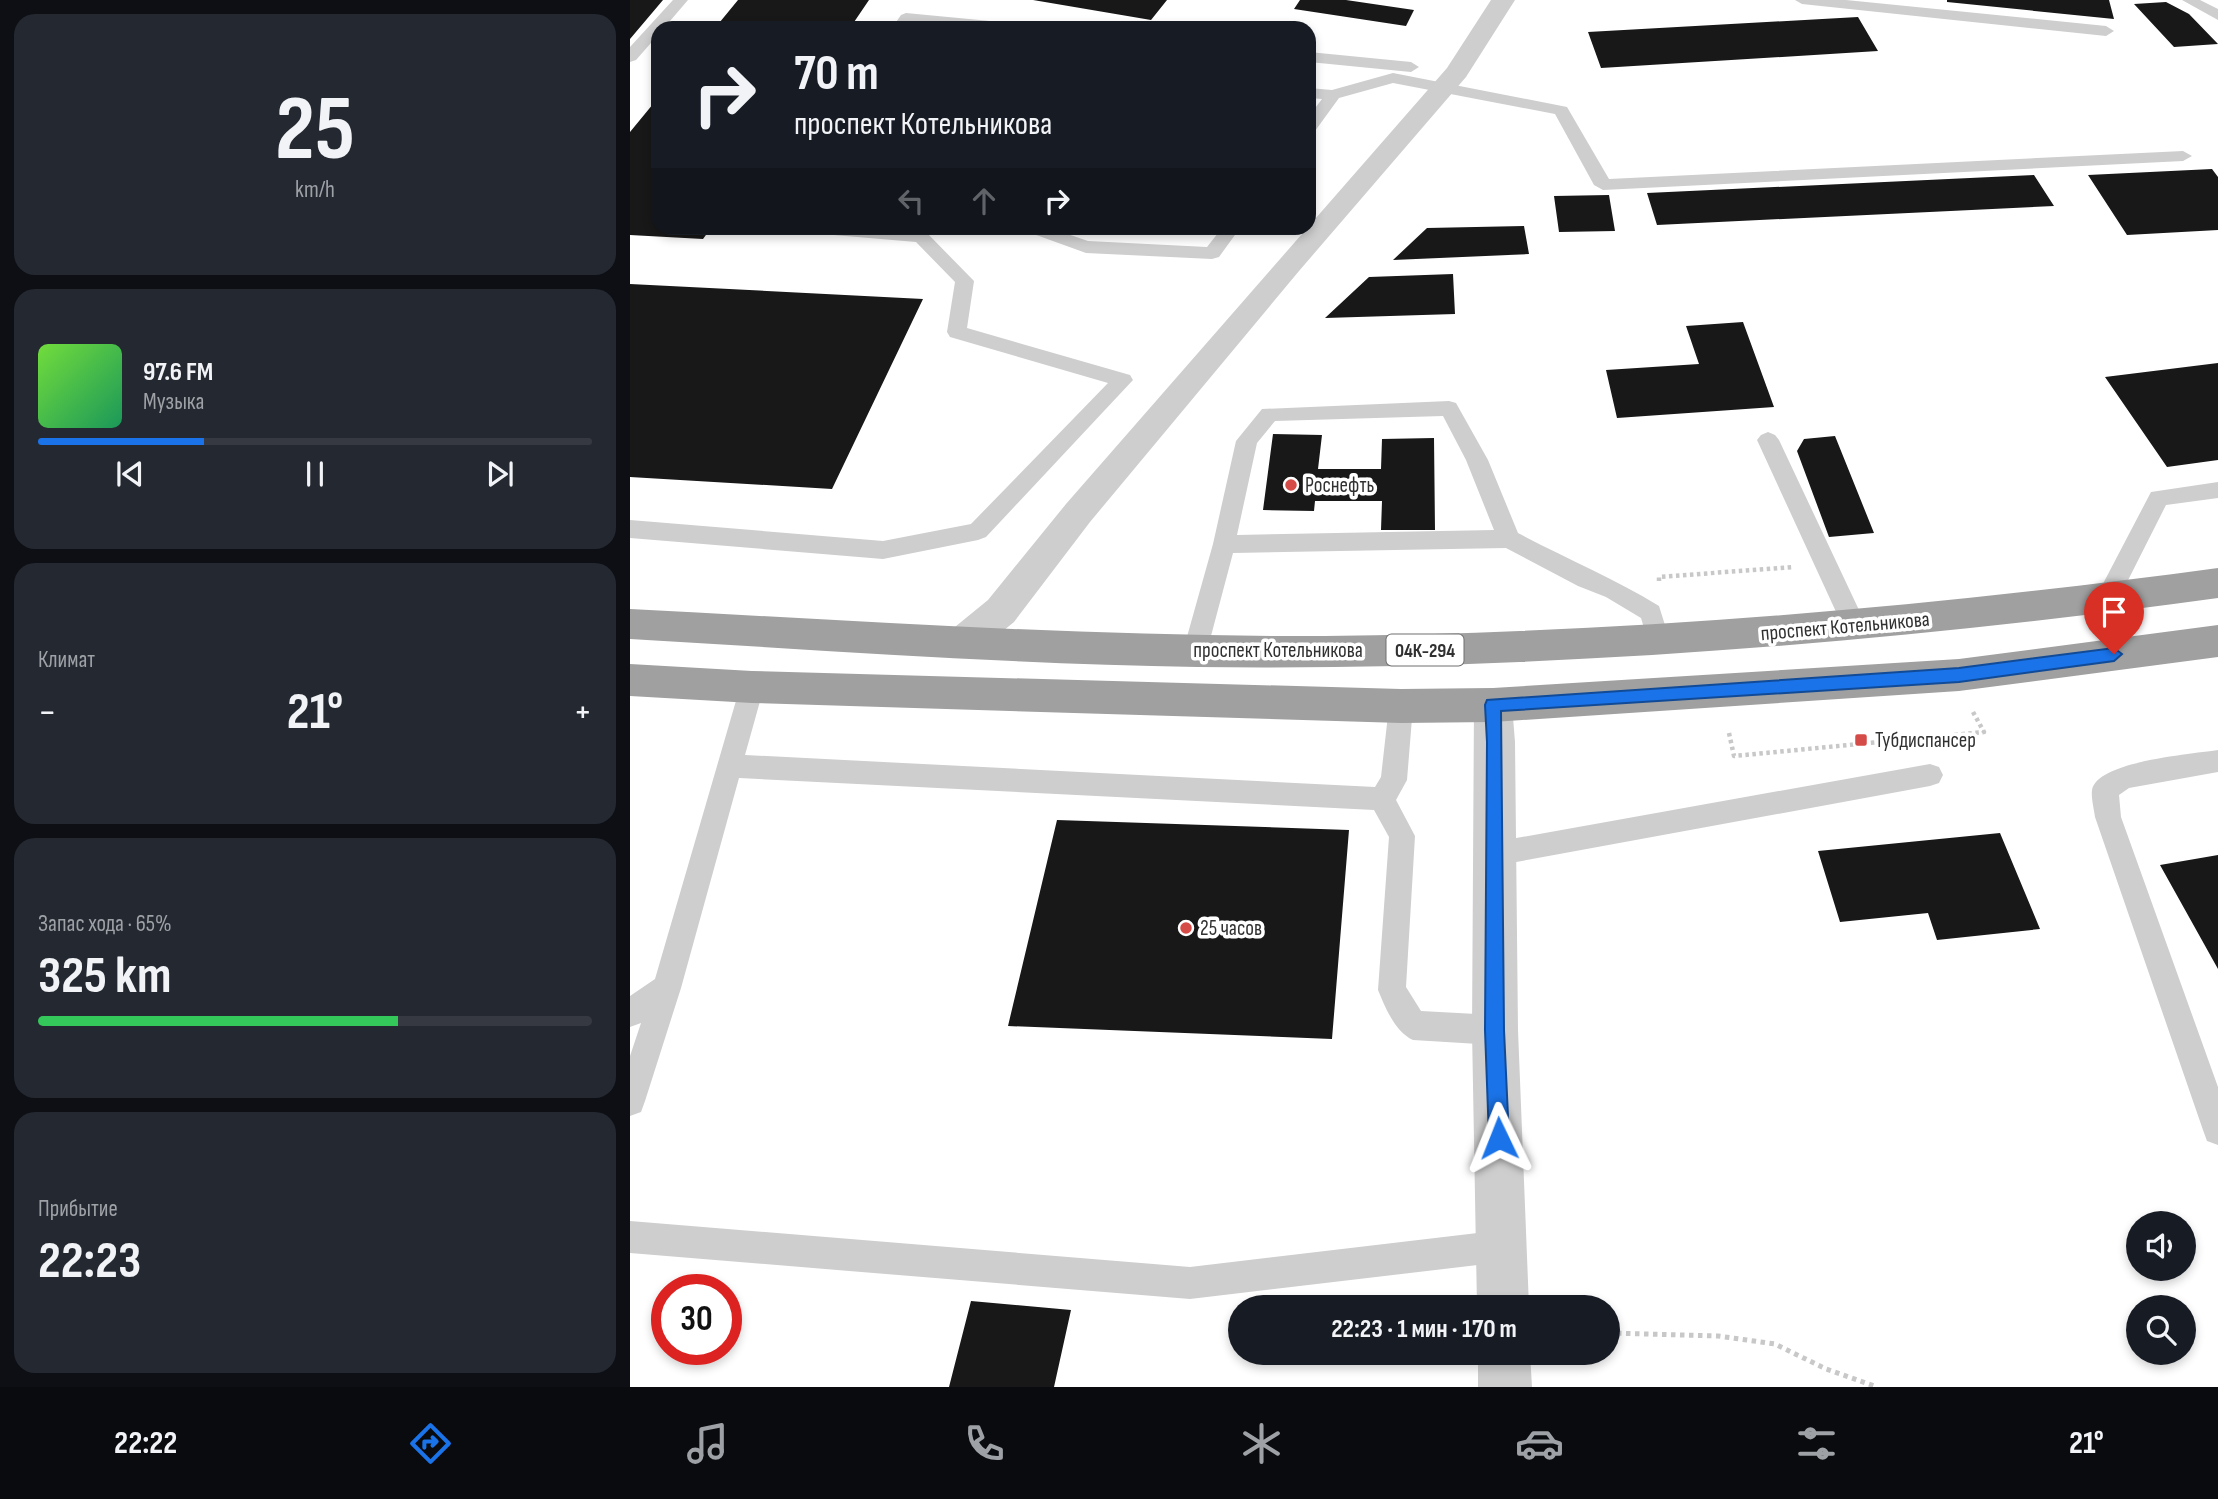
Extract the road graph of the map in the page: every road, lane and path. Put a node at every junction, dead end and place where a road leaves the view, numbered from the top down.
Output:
1 (681, 0) edge
2 (1503, 0) edge
3 (1802, 0) edge
4 (2189, 0) edge
5 (2218, 16) edge
6 (662, 21) edge
7 (904, 21) edge
8 (938, 21) edge
9 (2106, 32) dead end
10 (651, 34) edge
11 (630, 57) edge
12 (1316, 58) edge
13 (1451, 79) junction
14 (1316, 94) edge
15 (1333, 96) junction
16 (1316, 118) edge
17 (2183, 156) dead end
18 (899, 235) edge
19 (1053, 235) edge
20 (1226, 235) edge
21 (1768, 440) dead end
22 (2218, 490) edge
23 (630, 529) edge
24 (1509, 539) junction
25 (1224, 544) junction
26 (1800, 566) dead end
27 (1659, 577) dead end
28 (2218, 583) edge
29 (2107, 599) junction
30 (630, 624) edge
31 (1856, 627) junction
32 (2218, 640) edge
33 (1658, 641) junction
34 (963, 642) junction
35 (1195, 651) junction
36 (630, 680) edge
37 (752, 687) junction
38 (1493, 705) junction
39 (1401, 706) junction
40 (1971, 708) dead end
41 (1729, 733) dead end
42 (2218, 761) edge
43 (729, 766) junction
44 (1930, 775) dead end
45 (1382, 799) junction
46 (1494, 854) junction
47 (667, 988) junction
48 (630, 1013) edge
49 (1494, 1030) junction
50 (630, 1101) edge
51 (2218, 1130) edge
52 (630, 1237) edge
53 (1503, 1246) junction
54 (1503, 1295) edge
55 (1620, 1333) edge
56 (1504, 1365) edge
57 (1505, 1387) edge
58 (1877, 1387) edge

1 - 6 lane
2 - 13 street
3 - 9 lane
4 - 5 lane
7 - 8 lane
10 - 11 lane
12 - 13 lane
13 - 15 lane
13 - 17 lane
13 - 34 street
14 - 15 lane
15 - 16 lane
18 - 23 lane
19 - 20 lane
21 - 31 lane
22 - 29 lane
24 - 25 lane
24 - 25 lane
24 - 33 lane
25 - 35 lane
26 - 27 path
28 - 29 highway, проспект Котельникова / 04К-294
29 - 31 highway, проспект Котельникова / 04К-294
30 - 34 highway, проспект Котельникова / 04К-294
31 - 33 highway, проспект Котельникова / 04К-294
32 - 38 highway
33 - 35 highway, проспект Котельникова / 04К-294
34 - 35 highway, проспект Котельникова / 04К-294
36 - 37 highway
37 - 39 highway
37 - 43 lane
38 - 39 highway
38 - 46 street
39 - 45 lane
40 - 41 path
42 - 51 lane
43 - 45 lane
43 - 47 lane
44 - 46 lane
45 - 49 lane
46 - 49 street
47 - 48 lane
47 - 50 lane
49 - 53 street
52 - 53 lane
53 - 54 street
55 - 58 path
56 - 57 street

